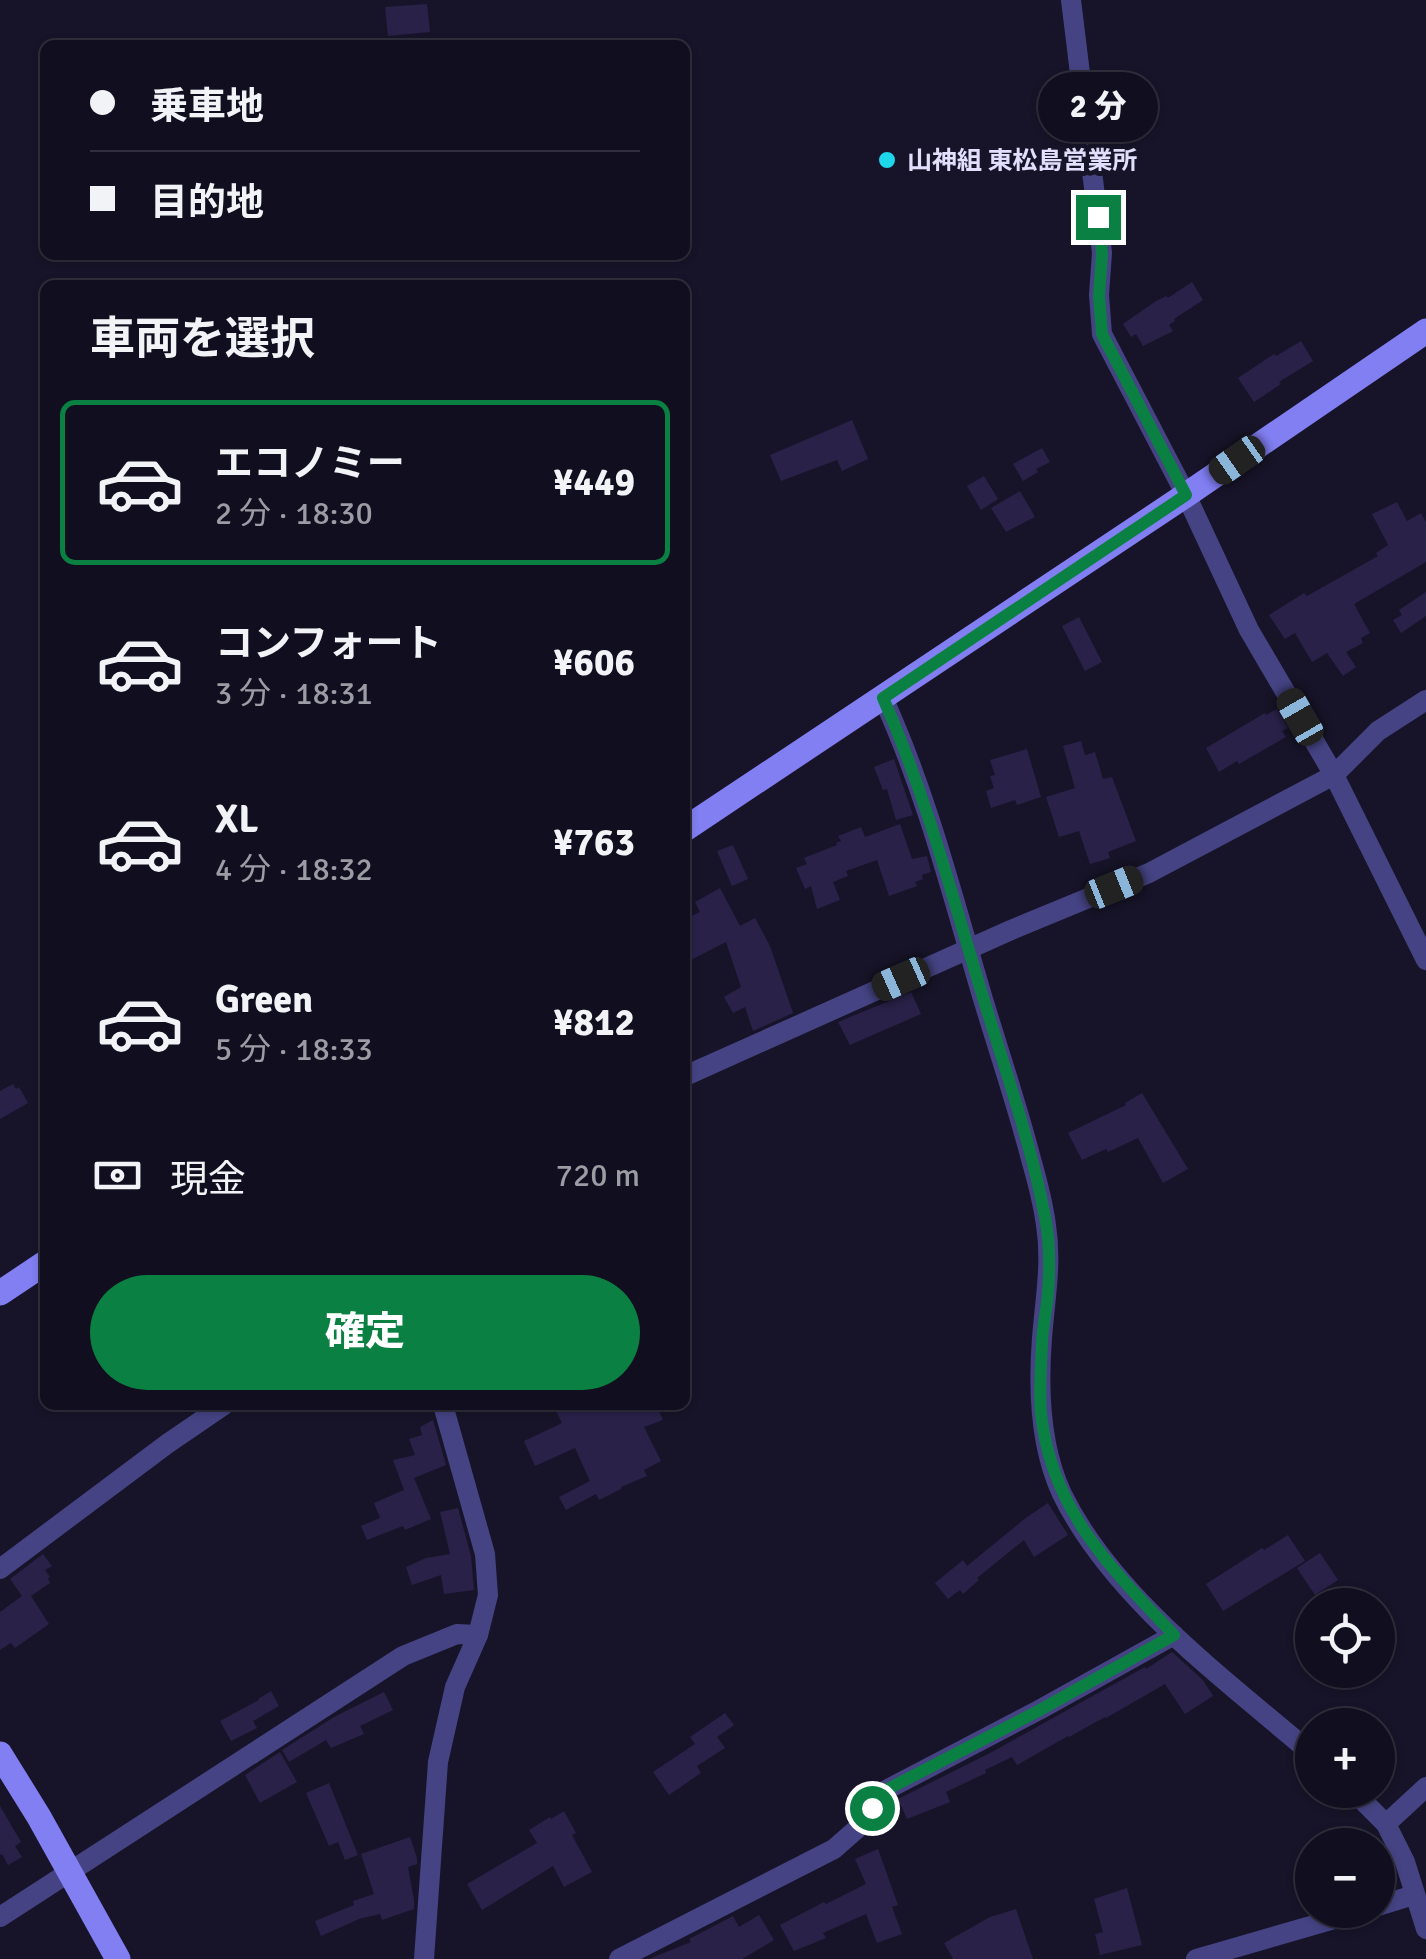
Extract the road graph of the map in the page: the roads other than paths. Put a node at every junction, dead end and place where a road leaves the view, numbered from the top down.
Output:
1 (1071, 0) edge
2 (1426, 332) edge
3 (1186, 495) junction
4 (883, 698) junction
5 (1426, 700) edge
6 (1334, 775) junction
7 (690, 826) edge
8 (968, 949) junction
9 (1426, 960) edge
10 (690, 1074) edge
11 (40, 1265) edge
12 (0, 1293) edge
13 (217, 1410) edge
14 (444, 1410) edge
15 (0, 1569) edge
16 (1174, 1635) junction
17 (478, 1636) junction
18 (1295, 1739) edge
19 (0, 1754) edge
20 (1426, 1787) edge
21 (1370, 1808) edge
22 (1386, 1824) junction
23 (70, 1872) junction
24 (1414, 1895) junction
25 (1395, 1901) edge
26 (0, 1916) edge
27 (1304, 1928) edge
28 (1426, 1929) edge
29 (118, 1959) edge
30 (424, 1959) edge
31 (618, 1959) edge
32 (1196, 1959) edge

1 - 3 street
2 - 3 street
3 - 4 street
3 - 6 street
4 - 7 street
4 - 8 street
5 - 6 street
6 - 8 street
6 - 9 street
8 - 10 street
8 - 16 street
11 - 12 street
13 - 15 street
14 - 17 street
16 - 18 street
16 - 31 street
17 - 23 street
17 - 30 street
19 - 23 street
20 - 22 street
21 - 22 street
22 - 24 street
23 - 26 street
23 - 29 street
24 - 25 street
24 - 28 street
27 - 32 street

